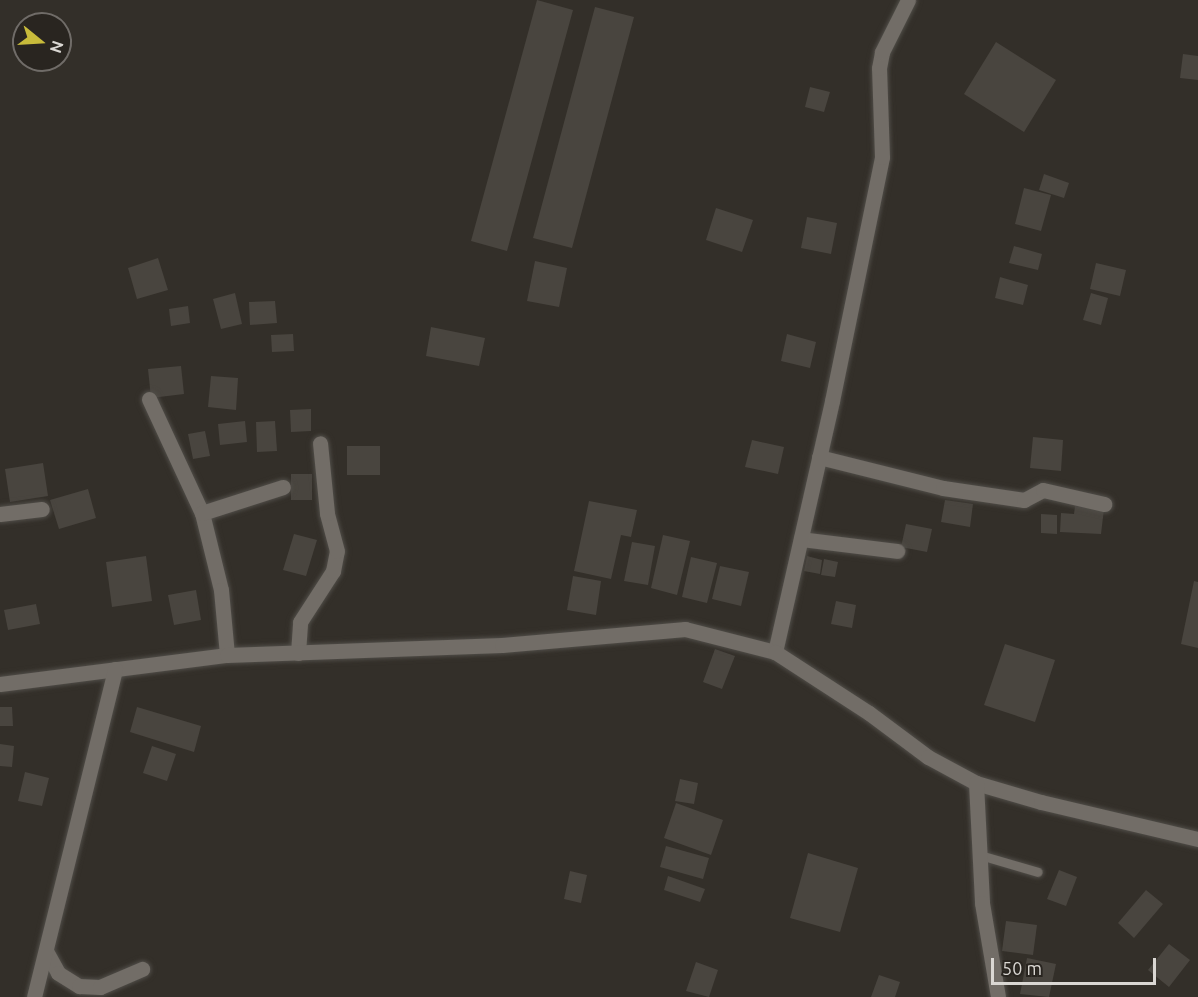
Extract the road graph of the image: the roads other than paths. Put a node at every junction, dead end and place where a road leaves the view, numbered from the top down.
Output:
1 (908, 0) edge
2 (149, 399) dead end
3 (320, 443) dead end
4 (819, 457) junction
5 (283, 487) dead end
6 (1104, 504) dead end
7 (42, 509) dead end
8 (202, 513) junction
9 (0, 514) edge
10 (801, 539) junction
11 (897, 551) dead end
12 (775, 651) junction
13 (298, 653) junction
14 (227, 655) junction
15 (115, 669) junction
16 (0, 684) edge
17 (976, 783) junction
18 (1198, 838) edge
19 (980, 855) junction
20 (1038, 872) dead end
21 (46, 951) junction
22 (142, 969) dead end
23 (34, 997) edge
24 (998, 997) edge

1 - 4 street
2 - 8 street
3 - 13 street
4 - 6 street
4 - 10 street
5 - 8 street
7 - 9 street
8 - 14 street
10 - 11 street
10 - 12 street
12 - 13 street
12 - 17 street
13 - 14 street
14 - 15 street
15 - 16 street
15 - 21 street
17 - 18 street
17 - 19 street
19 - 20 lane
19 - 24 street
21 - 22 street
21 - 23 street

